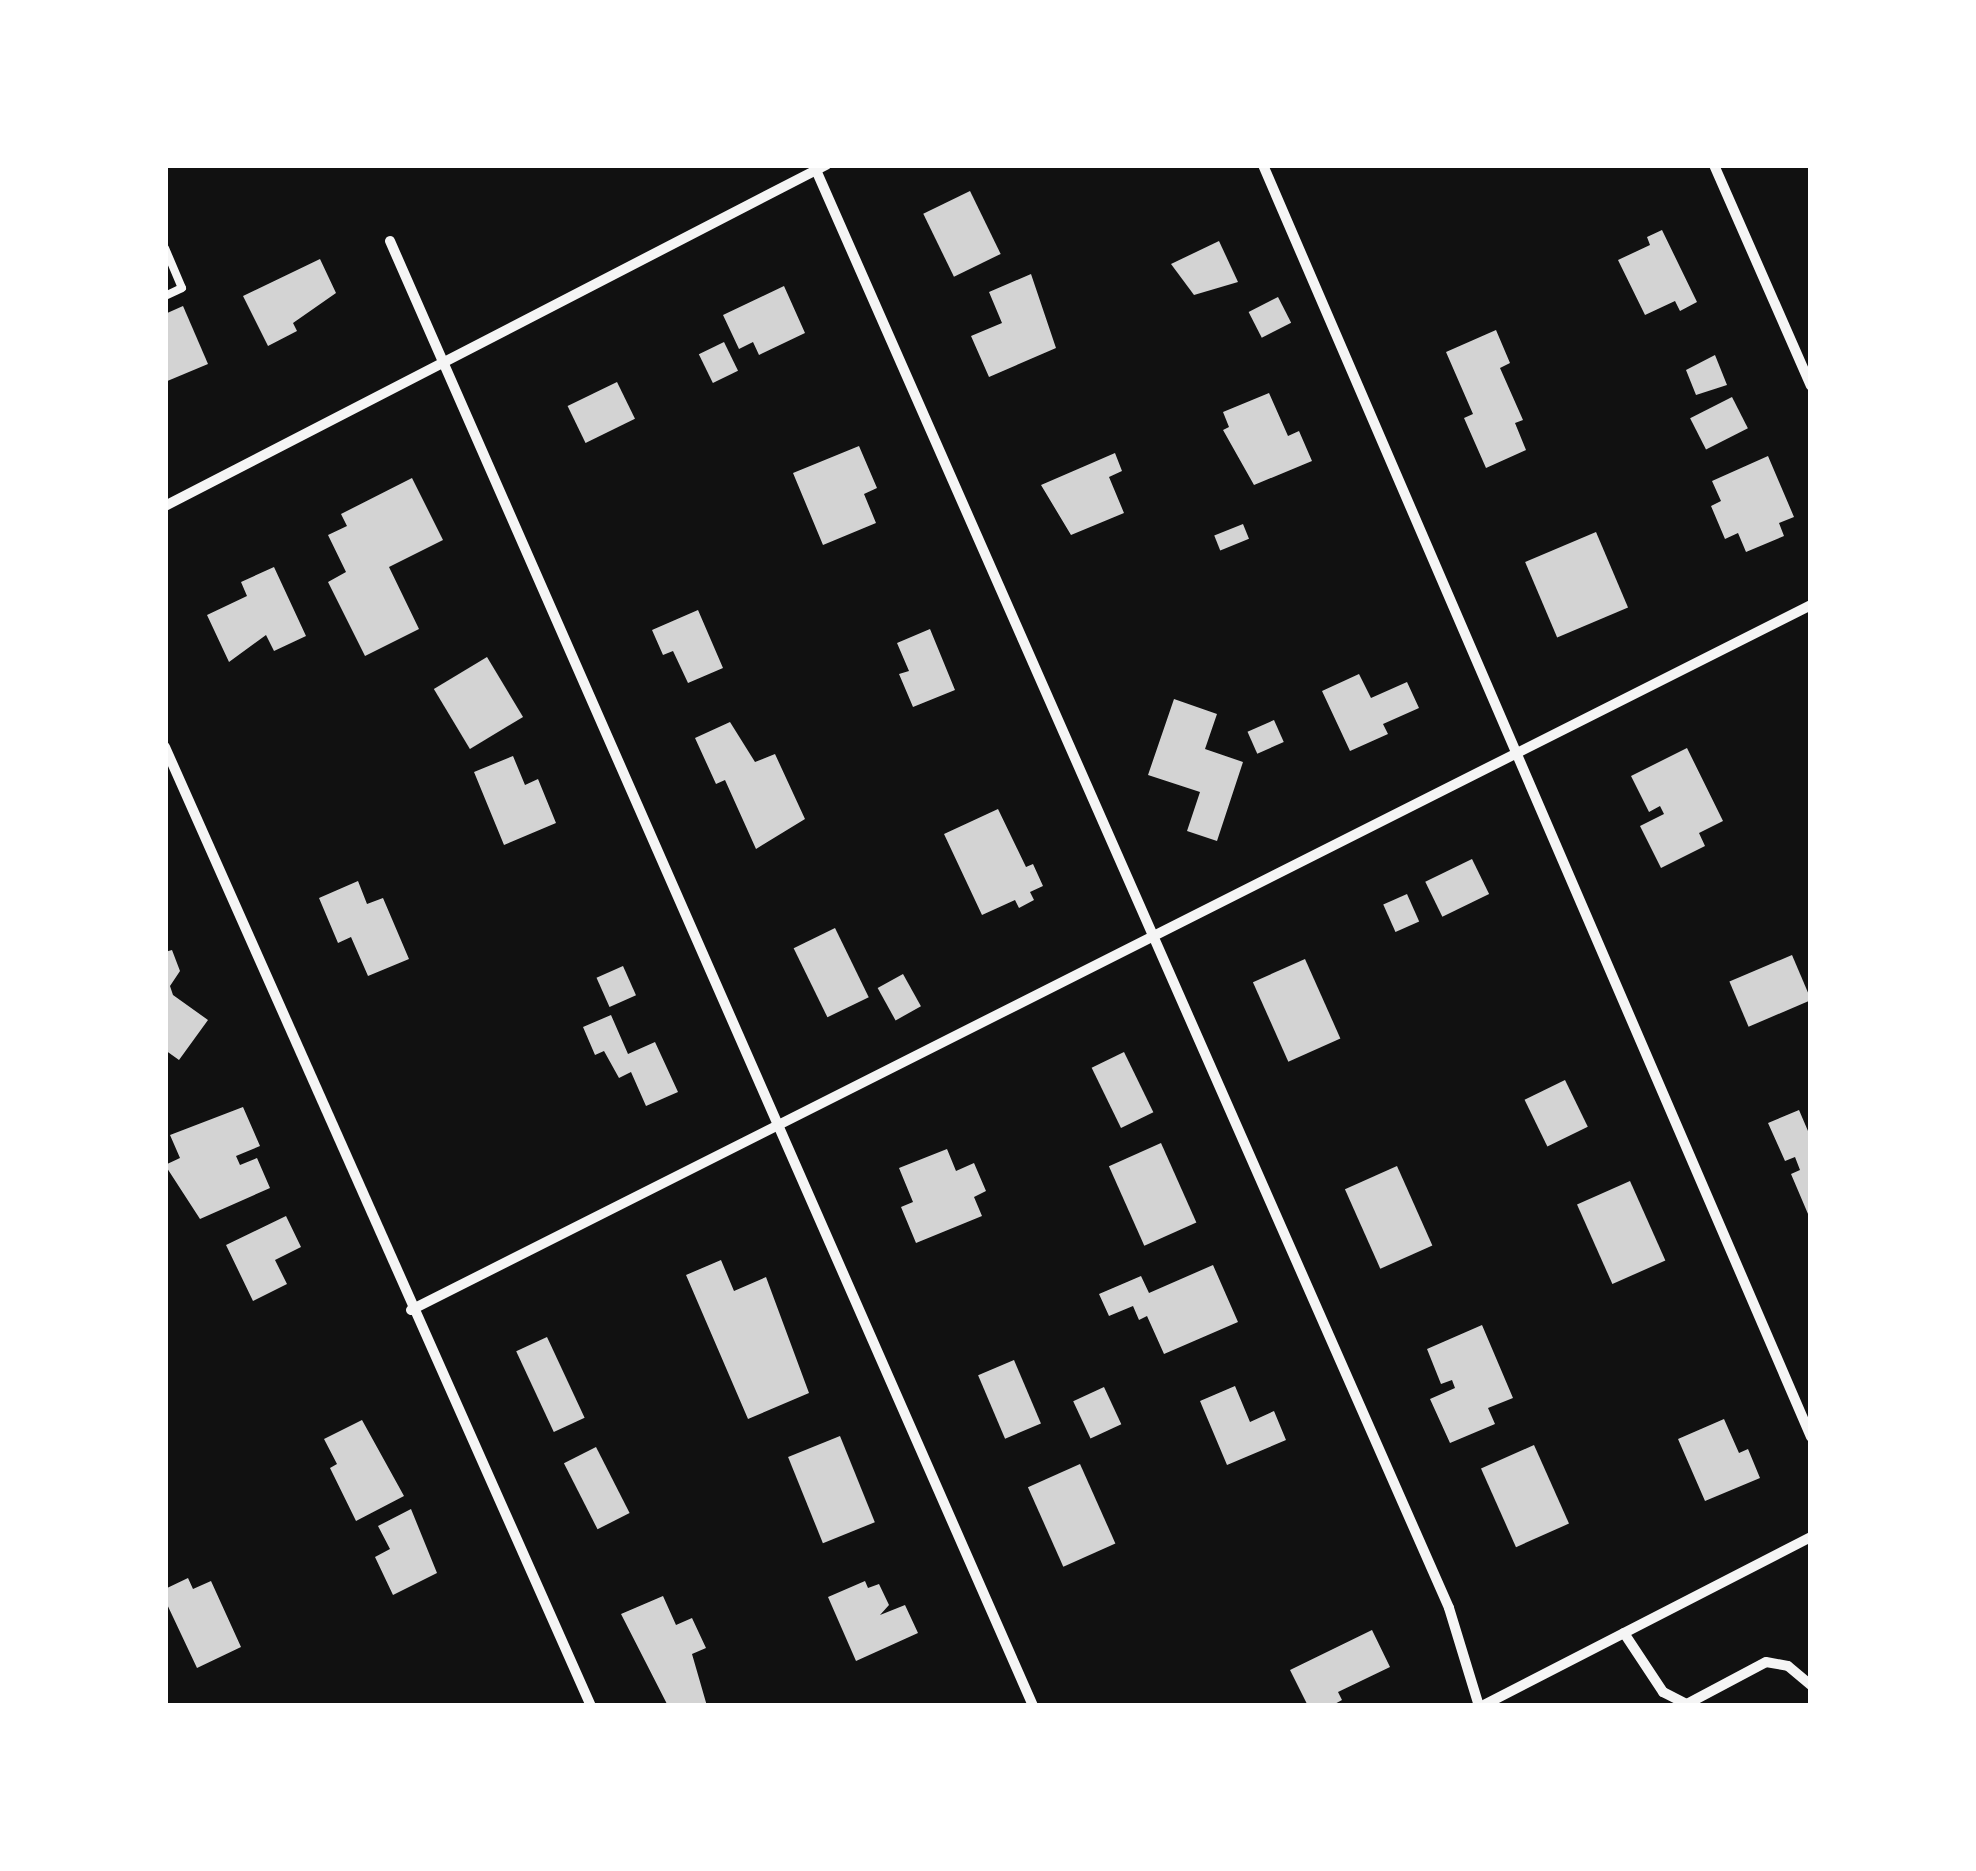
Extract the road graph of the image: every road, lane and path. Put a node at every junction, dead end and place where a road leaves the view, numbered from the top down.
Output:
1 (1263, 165) edge
2 (1714, 165) edge
3 (821, 168) edge
4 (390, 241) dead end
5 (165, 248) edge
6 (165, 296) edge
7 (440, 360) junction
8 (1811, 386) edge
9 (165, 506) edge
10 (1811, 605) edge
11 (165, 748) edge
12 (1522, 756) junction
13 (1154, 936) junction
14 (777, 1124) junction
15 (411, 1310) junction
16 (1811, 1437) edge
17 (1811, 1537) edge
18 (1624, 1633) junction
19 (1811, 1685) edge
20 (1689, 1705) edge
21 (591, 1706) edge
22 (1034, 1706) edge
23 (1480, 1706) edge

1 - 12 street
2 - 8 street
3 - 7 street
3 - 13 street
4 - 7 street
5 - 6 lane
7 - 9 street
7 - 14 street
10 - 12 street
11 - 15 street
12 - 13 street
12 - 16 street
13 - 14 street
13 - 23 street
14 - 15 street
14 - 22 street
15 - 21 street
17 - 18 street
18 - 20 street
18 - 23 street
19 - 20 street

